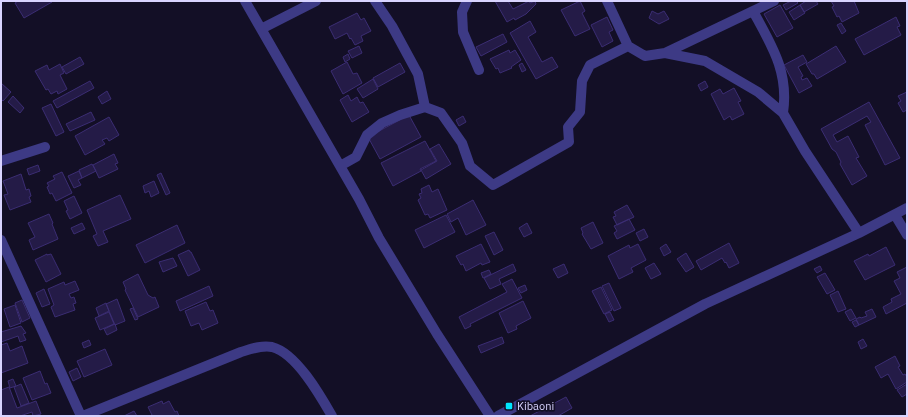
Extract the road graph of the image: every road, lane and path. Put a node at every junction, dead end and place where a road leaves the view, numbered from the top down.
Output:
1 (245, 1) edge
2 (316, 1) edge
3 (375, 1) edge
4 (467, 1) edge
5 (607, 1) edge
6 (774, 1) edge
7 (753, 11) junction
8 (261, 29) junction
9 (628, 46) junction
10 (665, 54) junction
11 (479, 70) dead end
12 (425, 107) junction
13 (783, 113) junction
14 (45, 147) dead end
15 (1, 161) edge
16 (340, 166) junction
17 (907, 208) edge
18 (894, 215) junction
19 (859, 232) junction
20 (907, 235) edge
21 (1, 240) edge
22 (82, 416) edge
23 (332, 416) edge
24 (490, 416) edge
25 (498, 416) edge

1 - 8 street
2 - 8 street
3 - 12 street
4 - 11 street
5 - 9 street
6 - 7 street
7 - 10 street
7 - 13 street
8 - 16 street
9 - 10 street
9 - 12 street
10 - 13 street
12 - 16 street
13 - 19 street
14 - 15 street
16 - 24 street
17 - 18 street
18 - 19 street
18 - 20 street
19 - 25 street
21 - 22 street
22 - 23 street

